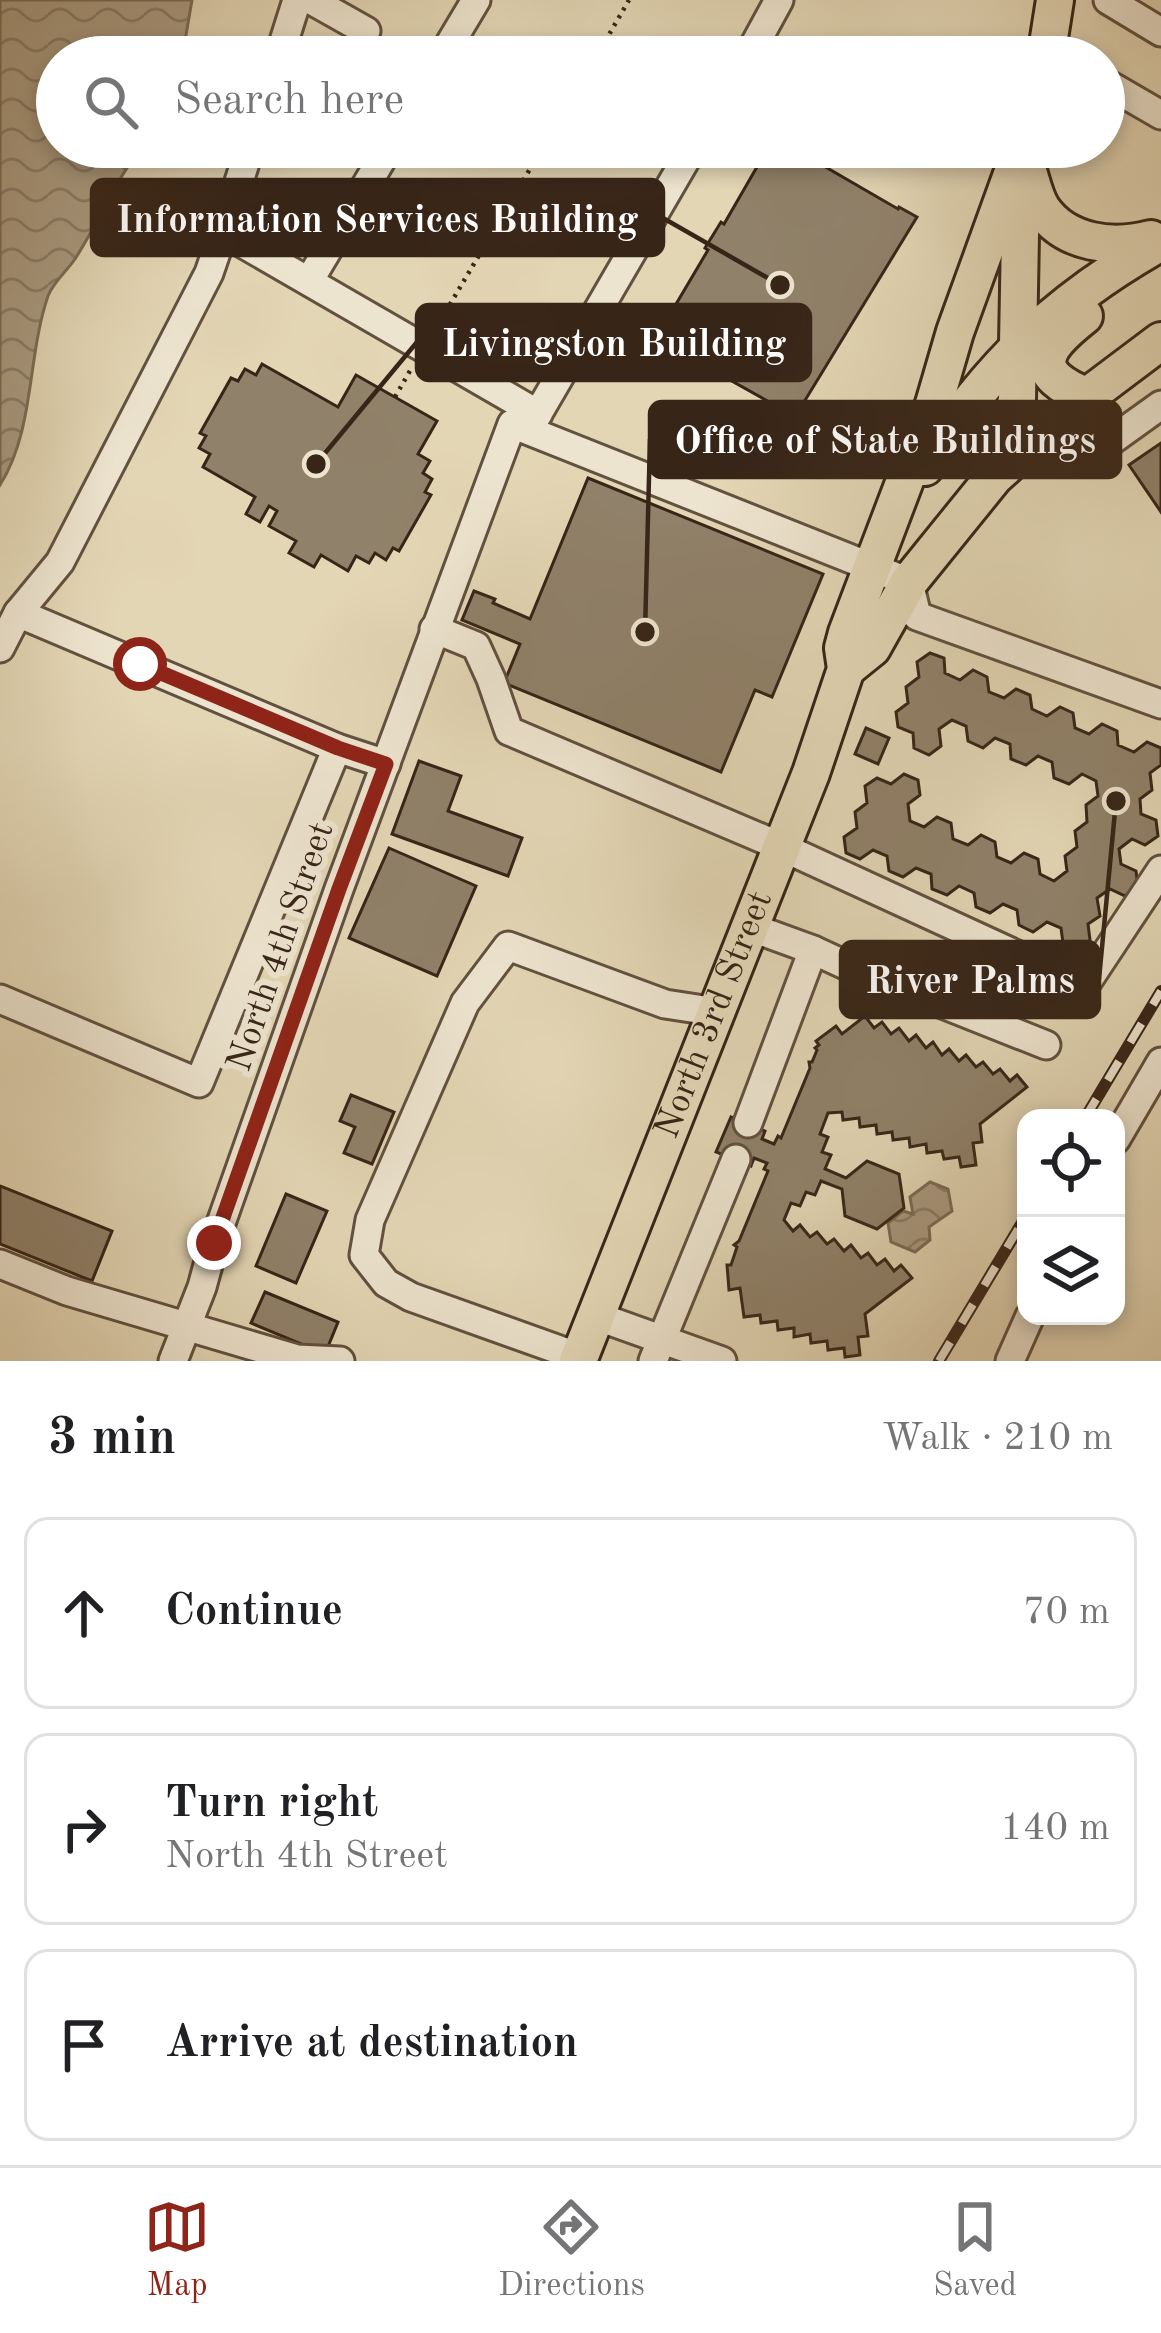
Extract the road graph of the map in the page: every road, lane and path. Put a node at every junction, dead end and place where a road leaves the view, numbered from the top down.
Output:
1 (297, 0) edge
2 (313, 0) edge
3 (476, 0) edge
4 (629, 0) edge
5 (779, 0) edge
6 (1055, 0) edge
7 (1108, 0) edge
8 (366, 31) dead end
9 (1161, 32) edge
10 (286, 36) edge
11 (455, 36) edge
12 (608, 36) edge
13 (759, 36) edge
14 (1052, 36) edge
15 (1125, 94) edge
16 (1161, 115) edge
17 (243, 168) edge
18 (376, 168) edge
19 (530, 168) edge
20 (680, 168) edge
21 (1014, 168) edge
22 (1021, 168) edge
23 (1027, 168) edge
24 (223, 232) junction
25 (1161, 239) edge
26 (1161, 262) edge
27 (309, 281) junction
28 (433, 333) dead end
29 (1161, 341) edge
30 (1018, 345) junction
31 (417, 359) dead end
32 (395, 397) dead end
33 (1088, 397) junction
34 (1161, 405) edge
35 (526, 423) junction
36 (1049, 427) junction
37 (963, 514) junction
38 (877, 558) junction
39 (909, 582) junction
40 (18, 613) junction
41 (434, 629) junction
42 (0, 648) edge
43 (846, 669) junction
44 (1161, 704) edge
45 (338, 748) junction
46 (386, 764) junction
47 (782, 847) junction
48 (1161, 871) edge
49 (751, 927) junction
50 (813, 950) junction
51 (0, 999) edge
52 (717, 1012) junction
53 (1046, 1045) dead end
54 (1161, 1062) edge
55 (748, 1124) dead end
56 (1125, 1124) edge
57 (736, 1159) dead end
58 (0, 1264) edge
59 (596, 1316) junction
60 (188, 1325) junction
61 (1026, 1325) edge
62 (658, 1350) edge
63 (578, 1359) edge
64 (173, 1361) edge
65 (340, 1361) edge
66 (722, 1361) edge
67 (1010, 1361) edge

1 - 10 street
2 - 8 street
3 - 11 street
4 - 12 path
5 - 13 street
6 - 14 main road
7 - 9 street
15 - 16 street
17 - 24 street
18 - 27 street
19 - 28 path
20 - 35 street, North 4th Street
21 - 38 main road
22 - 30 main road
23 - 25 main road
24 - 27 street
24 - 40 street
25 - 30 main road
26 - 33 main road
27 - 35 street
29 - 33 main road
30 - 37 main road
30 - 38 main road
31 - 32 path
33 - 36 main road
34 - 36 street
35 - 38 street
35 - 41 street, North 4th Street
36 - 37 main road
37 - 39 main road, North 3rd Street
38 - 39 street
38 - 43 main road, North 3rd Street
39 - 43 main road, North 3rd Street
39 - 44 street
40 - 42 street
40 - 45 street
41 - 46 street, North 4th Street
41 - 47 street
43 - 47 main road, North 3rd Street
45 - 46 street
45 - 51 street
46 - 60 street, North 4th Street
47 - 48 street
47 - 49 main road, North 3rd Street
49 - 50 street
49 - 52 main road, North 3rd Street
50 - 53 street
50 - 55 street
52 - 59 main road, North 3rd Street
52 - 63 street
54 - 56 street
57 - 62 street
58 - 60 street
59 - 62 street
59 - 63 main road, North 3rd Street
60 - 64 street, North 4th Street
60 - 65 street
61 - 67 street
62 - 66 street

